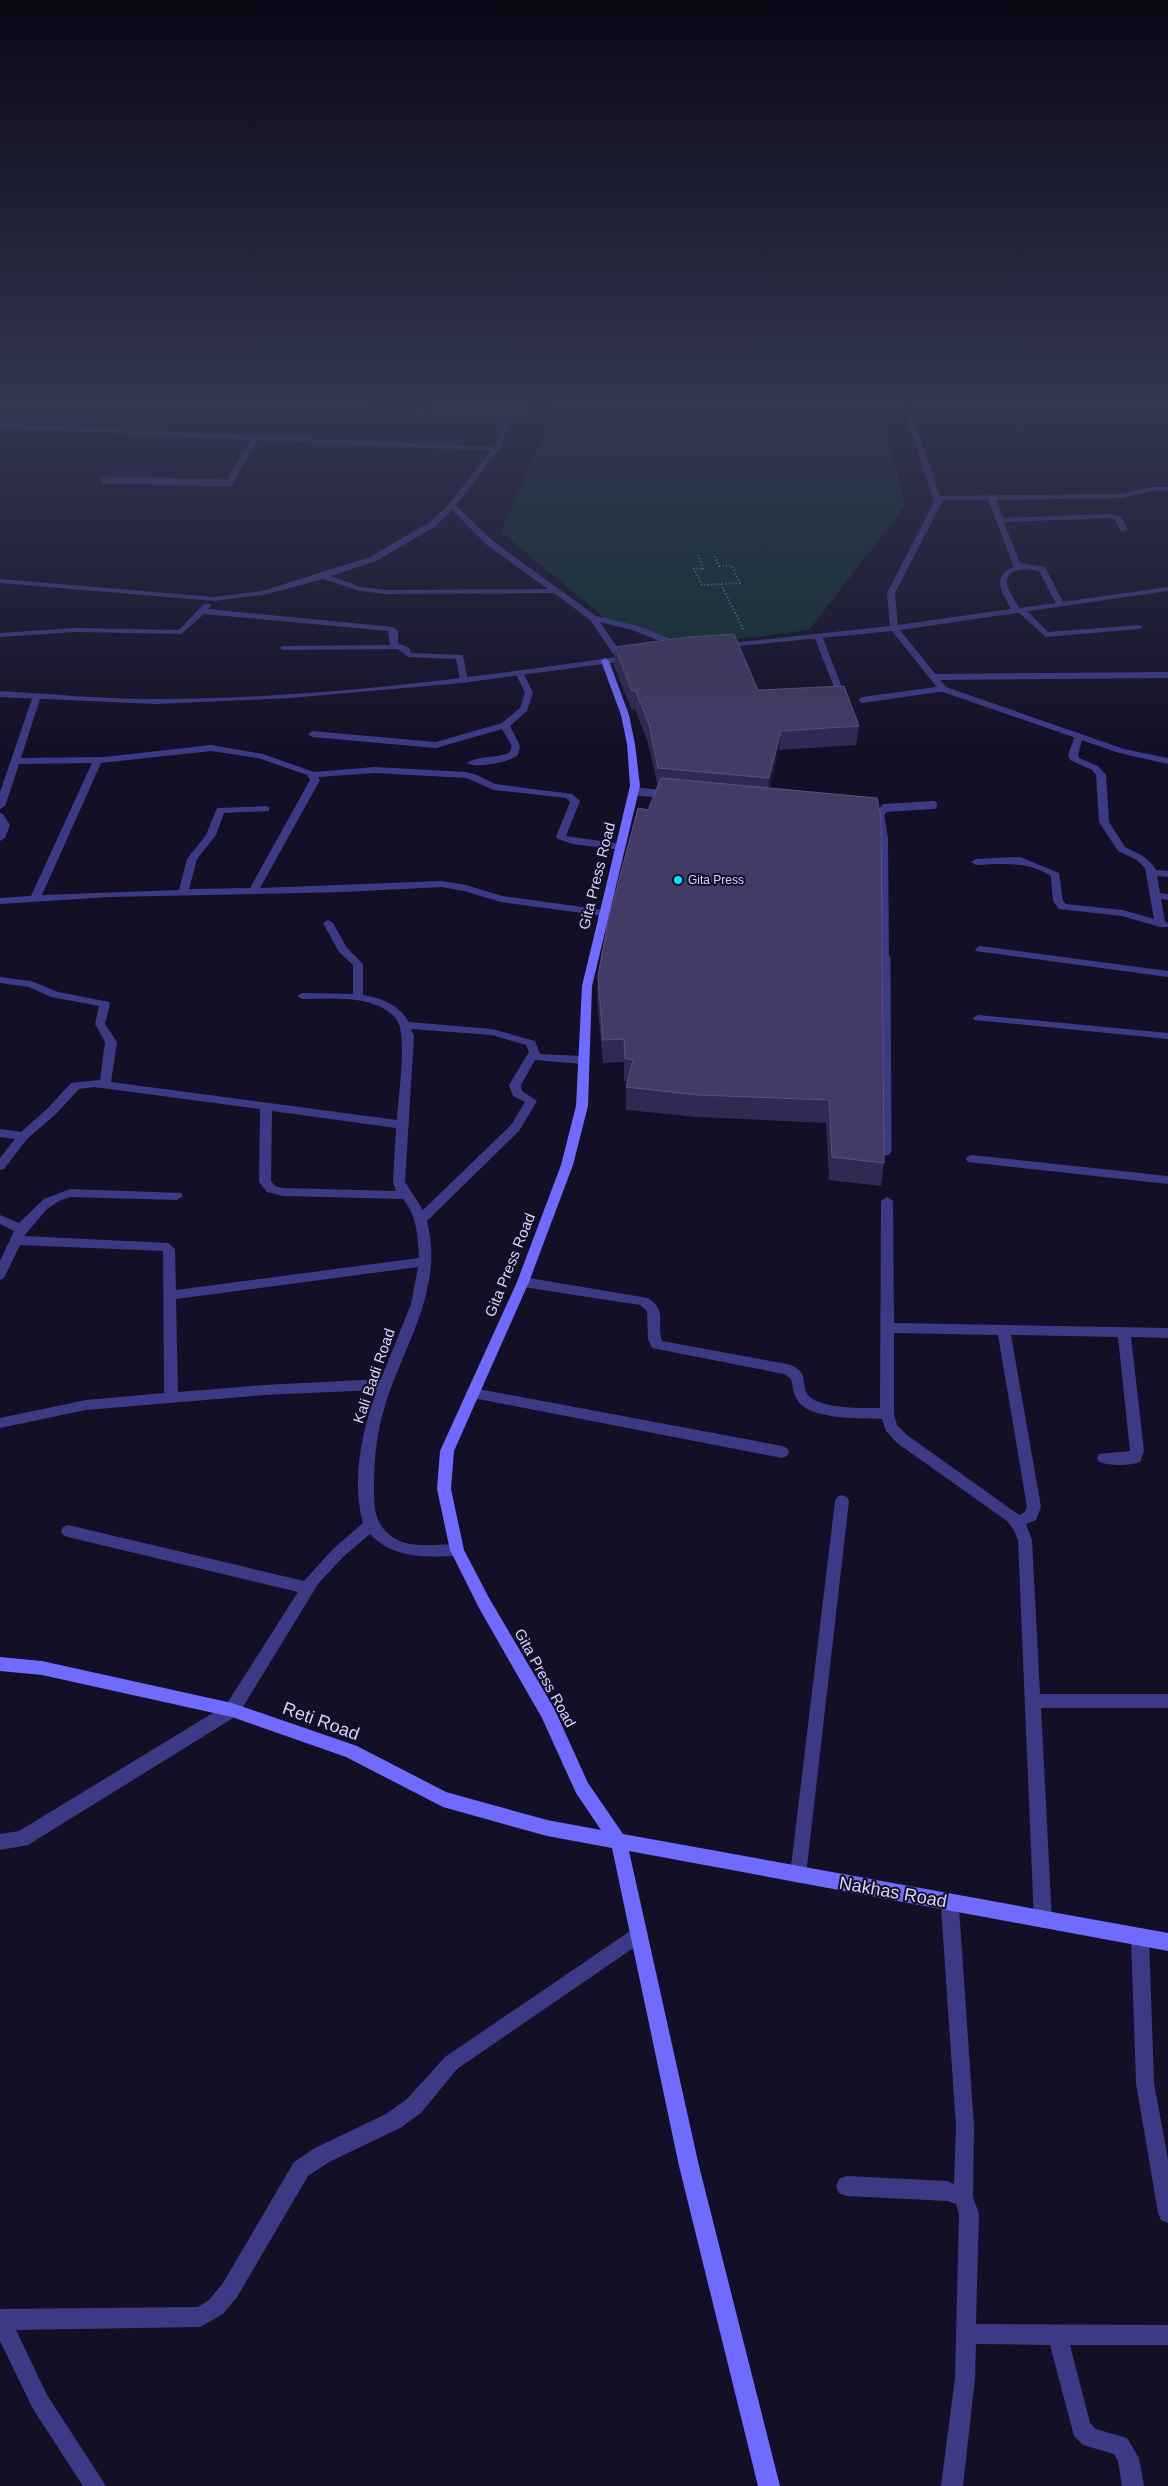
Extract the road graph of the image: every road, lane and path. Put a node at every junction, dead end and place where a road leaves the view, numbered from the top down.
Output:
1 (439, 519) edge
2 (465, 519) edge
3 (929, 519) edge
4 (1027, 519) edge
5 (1119, 519) edge
6 (1000, 520) joint
7 (1124, 530) dead end
8 (698, 555) dead end
9 (714, 555) dead end
10 (1020, 567) junction
11 (323, 576) junction
12 (0, 581) edge
13 (721, 584) junction
14 (1168, 589) edge
15 (556, 591) junction
16 (214, 599) junction
17 (1060, 604) junction
18 (202, 610) junction
19 (1019, 610) junction
20 (593, 618) junction
21 (1139, 627) dead end
22 (894, 628) junction
23 (0, 636) edge
24 (818, 636) junction
25 (750, 643) junction
26 (397, 647) junction
27 (284, 648) dead end
28 (710, 648) edge
29 (672, 652) edge
30 (637, 656) edge
31 (621, 659) junction
32 (605, 661) junction
33 (520, 674) junction
34 (1168, 675) edge
35 (933, 677) junction
36 (464, 680) junction
37 (942, 689) junction
38 (0, 694) edge
39 (37, 696) junction
40 (842, 700) edge
41 (862, 700) dead end
42 (505, 725) junction
43 (312, 734) dead end
44 (1079, 736) junction
45 (98, 760) junction
46 (1168, 761) edge
47 (14, 763) junction
48 (472, 763) dead end
49 (0, 765) edge
50 (313, 775) junction
51 (633, 791) junction
52 (683, 796) edge
53 (933, 805) dead end
54 (0, 806) edge
55 (266, 809) dead end
56 (0, 816) edge
57 (0, 838) edge
58 (621, 847) junction
59 (976, 862) dead end
60 (1151, 873) junction
61 (1168, 874) edge
62 (254, 890) junction
63 (183, 892) junction
64 (1154, 896) junction
65 (1168, 897) edge
66 (35, 899) junction
67 (0, 901) edge
68 (604, 913) junction
69 (328, 923) dead end
70 (1164, 925) edge
71 (980, 949) dead end
72 (1168, 974) edge
73 (0, 980) edge
74 (302, 996) dead end
75 (358, 998) junction
76 (978, 1018) dead end
77 (406, 1025) junction
78 (1168, 1036) edge
79 (533, 1054) junction
80 (582, 1060) junction
81 (105, 1084) junction
82 (266, 1106) junction
83 (403, 1125) junction
84 (0, 1133) edge
85 (23, 1136) junction
86 (886, 1150) edge
87 (972, 1159) dead end
88 (0, 1166) edge
89 (1168, 1180) edge
90 (406, 1195) junction
91 (177, 1196) dead end
92 (887, 1201) dead end
93 (0, 1219) edge
94 (419, 1222) junction
95 (18, 1234) junction
96 (426, 1262) junction
97 (0, 1275) edge
98 (523, 1282) junction
99 (170, 1295) junction
100 (887, 1328) junction
101 (1004, 1330) junction
102 (1124, 1332) junction
103 (1168, 1333) edge
104 (385, 1384) junction
105 (473, 1393) junction
106 (171, 1398) junction
107 (887, 1414) junction
108 (0, 1423) edge
109 (782, 1452) dead end
110 (1104, 1458) dead end
111 (842, 1501) dead end
112 (1016, 1522) junction
113 (371, 1525) junction
114 (68, 1531) dead end
115 (457, 1550) junction
116 (308, 1588) junction
117 (0, 1664) edge
118 (1032, 1701) junction
119 (1168, 1701) edge
120 (232, 1710) junction
121 (0, 1842) edge
122 (619, 1842) junction
123 (798, 1875) junction
124 (952, 1903) junction
125 (1043, 1920) junction
126 (639, 1934) junction
127 (1140, 1938) junction
128 (1168, 1942) edge
129 (846, 2186) dead end
130 (963, 2197) junction
131 (1168, 2213) edge
132 (0, 2320) edge
133 (967, 2334) junction
134 (1057, 2334) junction
135 (1168, 2335) edge
136 (95, 2486) edge
137 (769, 2486) edge
138 (952, 2486) edge
139 (1133, 2486) edge

1 - 11 street
2 - 15 street
3 - 22 street
4 - 6 street
5 - 7 street
6 - 10 street
8 - 13 path
9 - 13 path
10 - 17 street
10 - 19 street
11 - 15 street
11 - 16 street
12 - 16 street
13 - 25 path
14 - 17 street
15 - 20 street
16 - 18 street
17 - 19 street
18 - 23 street
18 - 26 street
19 - 21 street
19 - 22 street
20 - 29 street
20 - 31 street
22 - 24 street
22 - 35 street
24 - 25 street
24 - 40 street
25 - 28 street
26 - 27 street
26 - 36 street
30 - 31 street
31 - 32 street
32 - 33 street
32 - 51 main road, Gita Press Road
33 - 36 street
33 - 42 street
34 - 35 street
35 - 37 street
36 - 39 street
37 - 41 street
37 - 44 street
38 - 39 street
39 - 47 street
42 - 43 street
42 - 48 street
44 - 46 street
44 - 60 street
45 - 47 street
45 - 50 street
45 - 66 street
47 - 49 street
47 - 54 street
50 - 58 street
50 - 62 street
51 - 52 lane
51 - 58 main road, Gita Press Road
53 - 86 lane
55 - 63 street
56 - 57 street
58 - 68 main road, Gita Press Road
59 - 70 street
60 - 61 street
60 - 64 street
62 - 63 street
62 - 68 street
63 - 66 street
64 - 65 street
64 - 70 street
66 - 67 street
68 - 80 main road, Gita Press Road
69 - 75 street
71 - 72 street
73 - 81 street
74 - 75 street
75 - 77 street
76 - 78 street
77 - 79 street
77 - 83 street, Kali Badi Road
79 - 80 street
79 - 94 street
80 - 98 main road, Gita Press Road
81 - 82 street
81 - 85 street
82 - 83 street
82 - 90 street
83 - 90 street, Kali Badi Road
84 - 85 street
85 - 88 street
87 - 89 street
90 - 94 street, Kali Badi Road
91 - 95 street
92 - 100 street
93 - 95 street
94 - 96 street, Kali Badi Road
95 - 97 street
95 - 99 street
96 - 99 street
96 - 104 street, Kali Badi Road
98 - 105 main road, Gita Press Road
98 - 107 street
99 - 106 street
100 - 101 street
100 - 107 street
101 - 102 street
101 - 112 street
102 - 103 street
102 - 110 street
104 - 106 street
104 - 113 street, Kali Badi Road
105 - 109 street
105 - 115 main road, Gita Press Road
106 - 108 street
107 - 112 street
111 - 123 street
112 - 118 street
113 - 115 street
113 - 116 street
114 - 116 street
115 - 122 main road, Gita Press Road
116 - 120 street
117 - 120 main road, Reti Road
118 - 119 street
118 - 125 street
120 - 121 street
120 - 122 main road, Reti Road
122 - 123 main road, Nakhas Road
122 - 126 main road
123 - 124 main road, Nakhas Road
124 - 125 main road, Nakhas Road
124 - 130 street
125 - 127 main road, Nakhas Road
126 - 132 street
126 - 137 main road
127 - 128 main road, Nakhas Road
127 - 131 street
129 - 130 street
130 - 133 street
132 - 136 street
133 - 134 street
133 - 138 street
134 - 135 street
134 - 139 street

